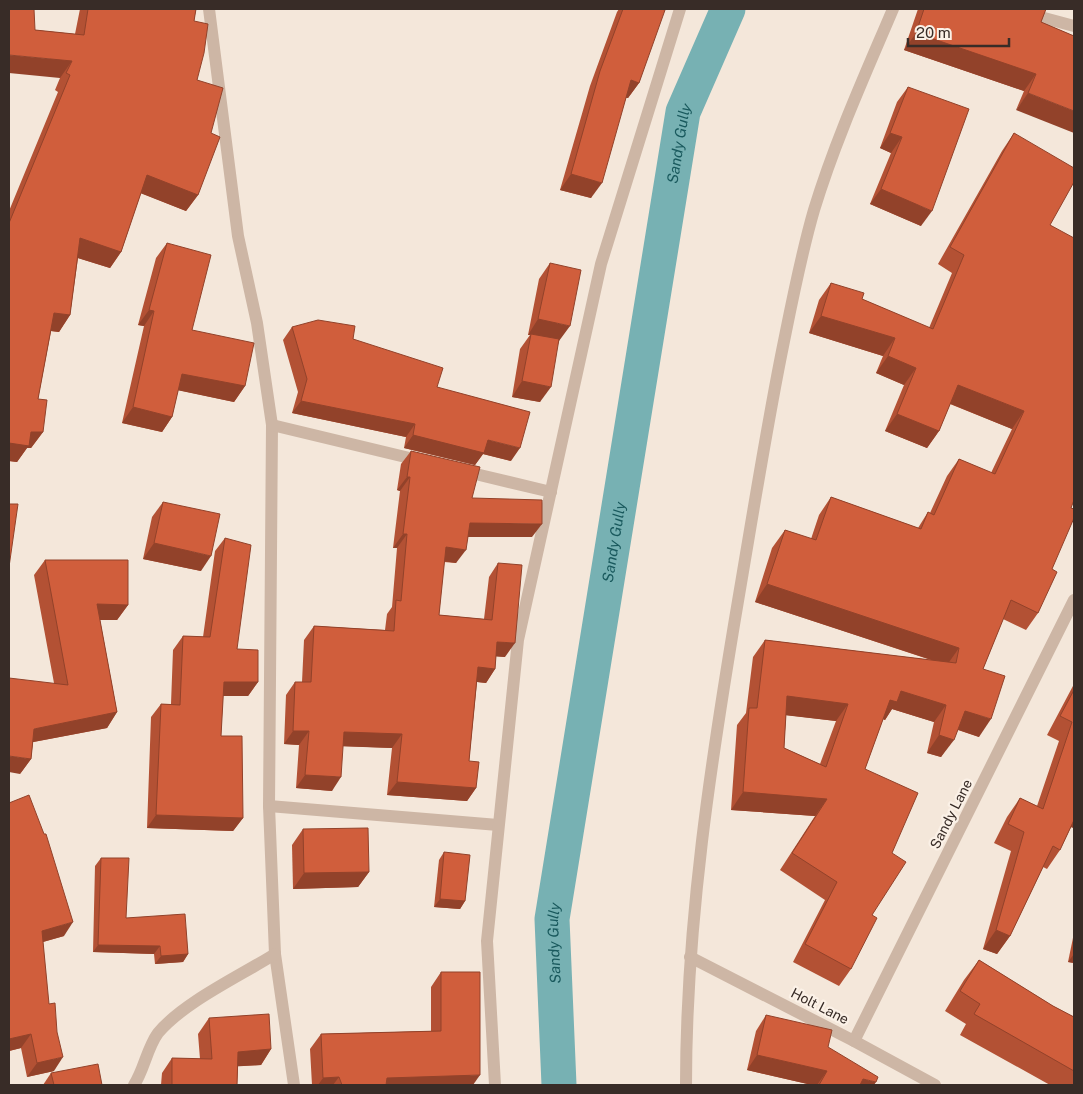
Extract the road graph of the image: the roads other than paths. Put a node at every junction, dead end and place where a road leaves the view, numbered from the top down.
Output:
1 (208, 9) edge
2 (680, 9) edge
3 (892, 9) edge
4 (1011, 9) edge
5 (1074, 26) edge
6 (272, 425) junction
7 (436, 464) edge
8 (455, 469) edge
9 (551, 492) junction
10 (1074, 600) edge
11 (269, 806) junction
12 (498, 825) junction
13 (276, 954) junction
14 (690, 957) junction
15 (854, 1040) junction
16 (138, 1082) edge
17 (294, 1085) edge
18 (495, 1085) edge
19 (686, 1085) edge
20 (936, 1085) edge

1 - 6 street
2 - 9 street
3 - 14 street
4 - 5 street
6 - 7 street
6 - 11 street
8 - 9 street
9 - 12 street
10 - 15 street, Sandy Lane
11 - 12 street
11 - 13 street
12 - 18 street
13 - 16 street
13 - 17 street
14 - 15 street, Holt Lane
14 - 19 street
15 - 20 street, Holt Lane

